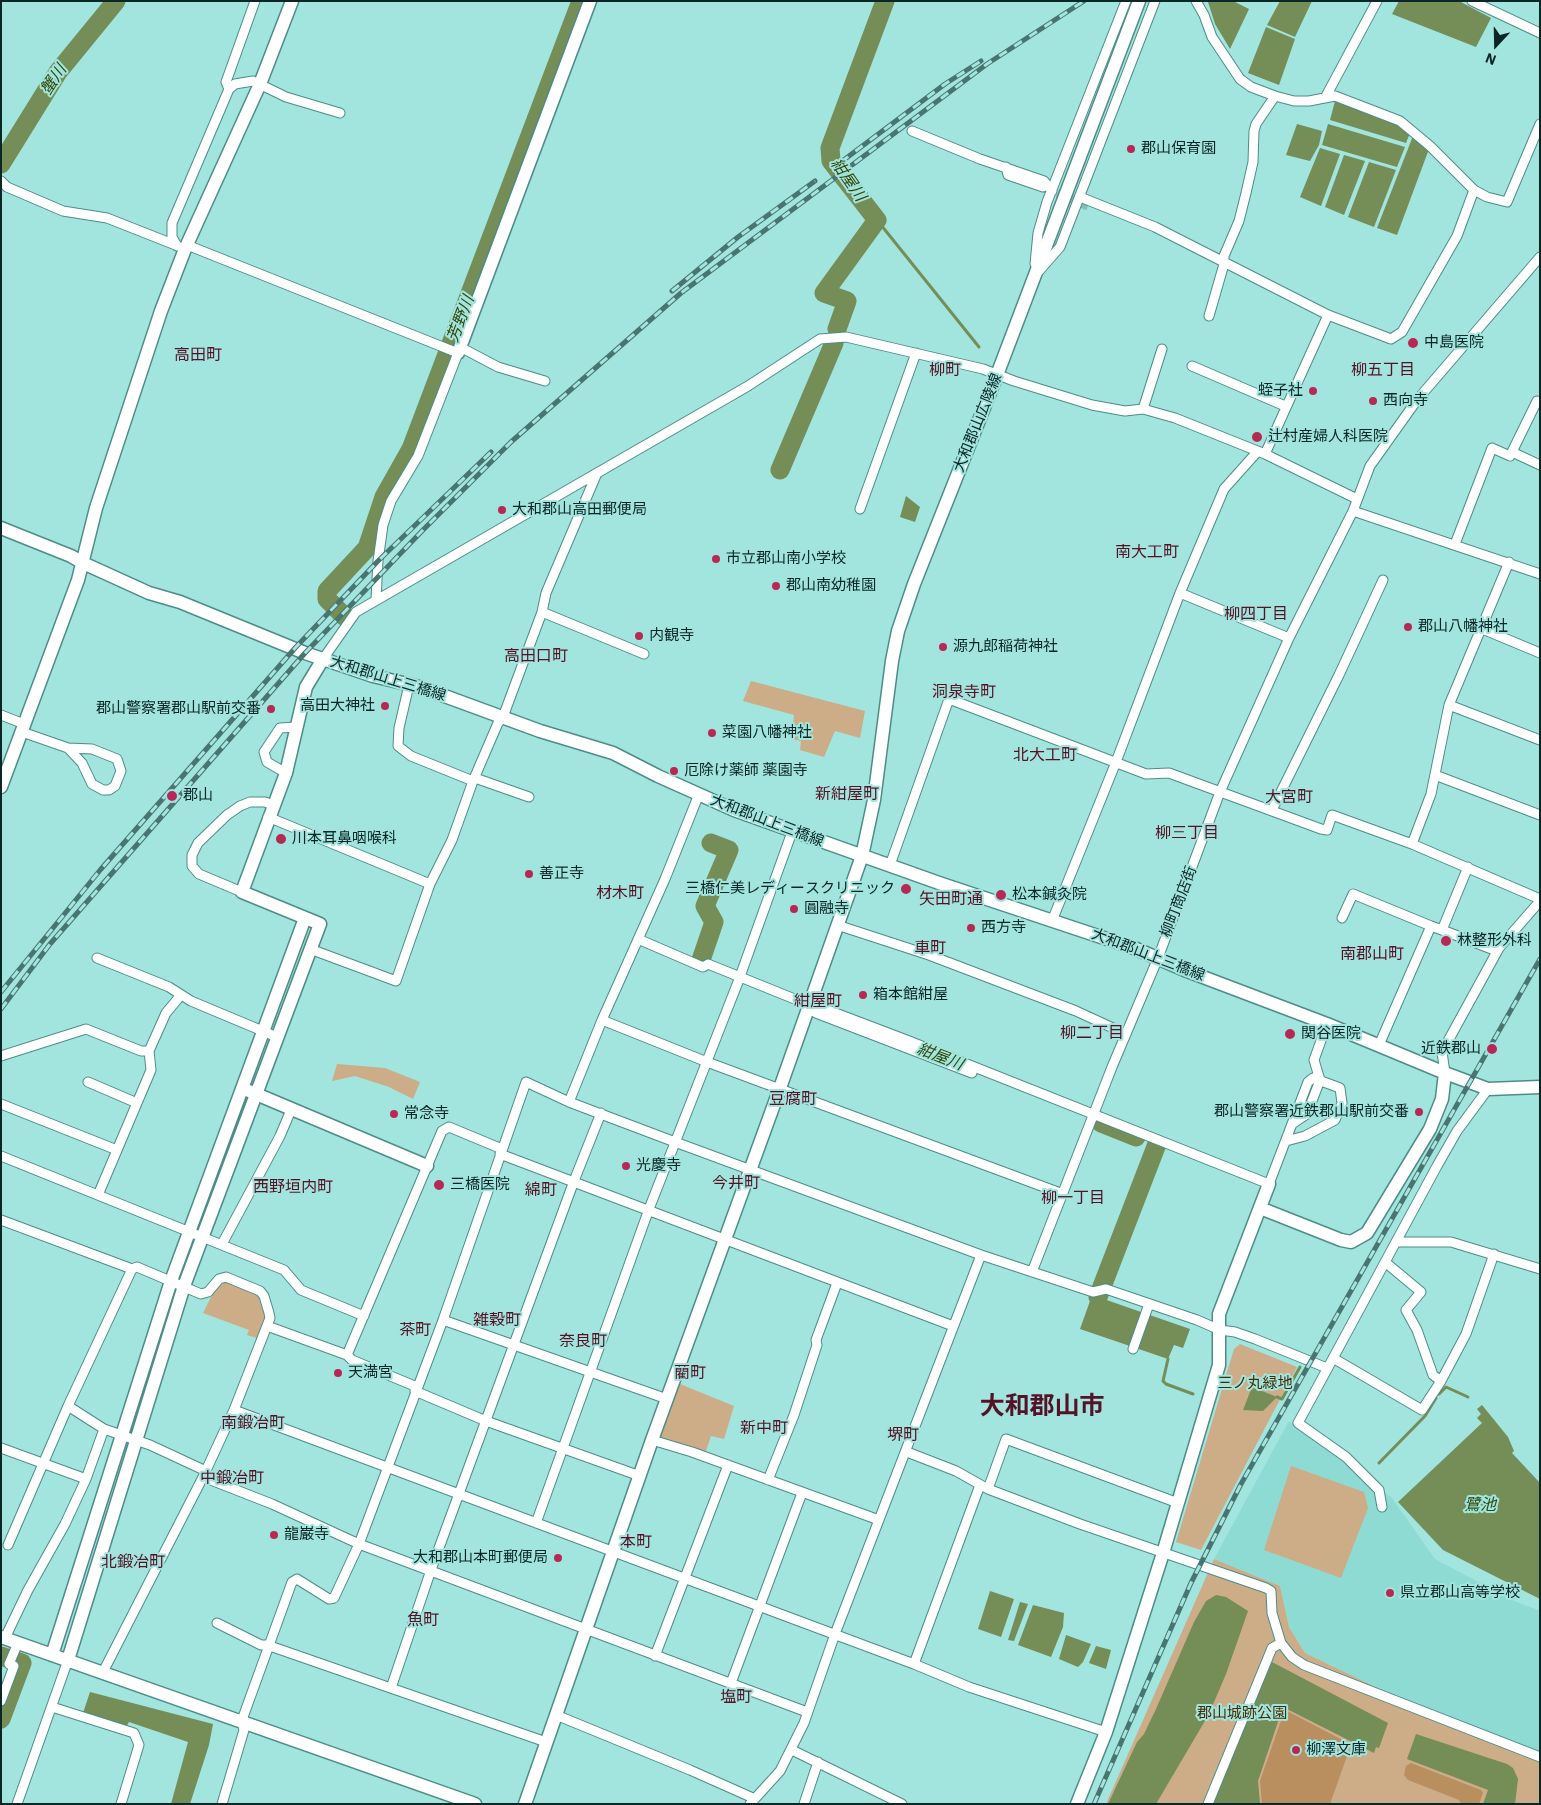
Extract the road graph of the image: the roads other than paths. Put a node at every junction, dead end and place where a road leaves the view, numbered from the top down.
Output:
1 (256, 1) edge
2 (292, 1) edge
3 (590, 1) edge
4 (1126, 1) edge
5 (1139, 1) edge
6 (1155, 1) edge
7 (1196, 1) edge
8 (1377, 1) edge
9 (1472, 1) edge
10 (1540, 33) edge
11 (260, 84) junction
12 (229, 89) junction
13 (1275, 96) junction
14 (1325, 98) junction
15 (340, 112) dead end
16 (1540, 124) edge
17 (912, 131) dead end
18 (1006, 167) junction
19 (2, 181) edge
20 (1043, 187) tunnel mouth
21 (1474, 190) junction
22 (1052, 191) junction
23 (1080, 197) junction
24 (1088, 206) tunnel mouth
25 (1135, 219) junction
26 (183, 247) junction
27 (1540, 258) edge
28 (1224, 264) junction
29 (1034, 277) junction
30 (1328, 315) junction
31 (1208, 316) dead end
32 (1162, 349) dead end
33 (459, 350) junction
34 (916, 353) junction
35 (1192, 366) dead end
36 (997, 375) junction
37 (546, 381) dead end
38 (1539, 399) edge
39 (1286, 406) junction
40 (1143, 409) junction
41 (1261, 452) junction
42 (1512, 452) junction
43 (1540, 464) edge
44 (597, 472) junction
45 (1357, 499) junction
46 (860, 509) dead end
47 (1353, 511) junction
48 (1, 528) edge
49 (1455, 544) junction
50 (1509, 562) junction
51 (83, 563) junction
52 (1540, 574) edge
53 (1383, 580) dead end
54 (1180, 593) junction
55 (376, 599) junction
56 (542, 612) junction
57 (1480, 628) junction
58 (1289, 638) junction
59 (1540, 653) edge
60 (644, 654) dead end
61 (323, 659) junction
62 (410, 685) junction
63 (1449, 705) junction
64 (1, 714) edge
65 (504, 717) junction
66 (296, 727) junction
67 (23, 728) junction
68 (1540, 740) edge
69 (68, 748) junction
70 (1116, 762) junction
71 (286, 773) junction
72 (1435, 775) junction
73 (474, 779) junction
74 (1, 788) edge
75 (1220, 792) junction
76 (699, 794) junction
77 (529, 797) dead end
78 (1272, 810) junction
79 (271, 811) junction
80 (1540, 815) edge
81 (792, 832) junction
82 (1412, 844) junction
83 (862, 856) junction
84 (890, 866) junction
85 (1468, 867) junction
86 (430, 884) junction
87 (242, 892) junction
88 (1540, 900) edge
89 (305, 918) junction
90 (1342, 918) dead end
91 (1052, 921) junction
92 (837, 925) junction
93 (1431, 926) junction
94 (1442, 930) junction
95 (638, 939) junction
96 (310, 949) junction
97 (1497, 951) junction
98 (97, 958) dead end
99 (1158, 958) junction
100 (739, 979) junction
101 (181, 995) junction
102 (808, 1007) junction
103 (602, 1020) junction
104 (1328, 1024) junction
105 (264, 1032) junction
106 (1126, 1034) junction
107 (277, 1037) junction
108 (1379, 1045) junction
109 (149, 1051) junction
110 (1, 1056) edge
111 (707, 1062) junction
112 (1445, 1074) junction
113 (1320, 1080) junction
114 (88, 1082) dead end
115 (780, 1088) junction
116 (1540, 1088) edge
117 (242, 1089) junction
118 (1488, 1089) junction
119 (256, 1094) junction
120 (569, 1102) junction
121 (137, 1103) junction
122 (1, 1104) edge
123 (291, 1110) junction
124 (601, 1113) junction
125 (1094, 1114) junction
126 (1286, 1141) junction
127 (676, 1142) junction
128 (117, 1150) junction
129 (501, 1152) junction
130 (1, 1156) edge
131 (427, 1166) junction
132 (751, 1169) junction
133 (574, 1181) junction
134 (1269, 1184) junction
135 (1063, 1194) junction
136 (98, 1195) junction
137 (1260, 1208) junction
138 (650, 1209) junction
139 (1, 1220) edge
140 (189, 1232) junction
141 (202, 1237) junction
142 (725, 1239) junction
143 (1396, 1242) junction
144 (222, 1244) junction
145 (1494, 1254) junction
146 (981, 1255) junction
147 (1385, 1262) junction
148 (132, 1269) junction
149 (1540, 1269) edge
150 (1032, 1272) junction
151 (171, 1281) junction
152 (837, 1283) junction
153 (184, 1286) junction
154 (1149, 1304) junction
155 (364, 1316) junction
156 (443, 1320) junction
157 (267, 1326) junction
158 (953, 1326) junction
159 (1220, 1330) junction
160 (514, 1345) junction
161 (1134, 1349) dead end
162 (347, 1356) junction
163 (1333, 1358) junction
164 (1327, 1368) junction
165 (590, 1372) junction
166 (1441, 1381) junction
167 (416, 1389) junction
168 (667, 1399) junction
169 (68, 1406) junction
170 (234, 1410) junction
171 (486, 1421) junction
172 (104, 1429) junction
173 (122, 1435) junction
174 (137, 1440) junction
175 (652, 1440) junction
176 (1, 1448) edge
177 (563, 1449) junction
178 (907, 1452) junction
179 (43, 1462) junction
180 (728, 1465) junction
181 (388, 1466) junction
182 (204, 1474) junction
183 (640, 1476) junction
184 (86, 1479) junction
185 (768, 1480) junction
186 (984, 1487) junction
187 (802, 1493) junction
188 (460, 1494) junction
189 (1178, 1503) junction
190 (1382, 1507) dead end
191 (879, 1520) junction
192 (536, 1523) junction
193 (358, 1544) junction
194 (8, 1545) dead end
195 (613, 1553) junction
196 (1163, 1553) junction
197 (432, 1572) junction
198 (685, 1578) junction
199 (759, 1606) junction
200 (217, 1623) dead end
201 (587, 1629) junction
202 (835, 1634) junction
203 (3, 1637) edge
204 (18, 1643) junction
205 (1281, 1643) junction
206 (267, 1645) junction
207 (52, 1655) junction
208 (654, 1656) junction
209 (68, 1660) junction
210 (5, 1663) edge
211 (914, 1664) junction
212 (103, 1672) junction
213 (732, 1683) junction
214 (391, 1688) junction
215 (1, 1701) edge
216 (52, 1707) junction
217 (807, 1712) junction
218 (556, 1715) junction
219 (242, 1720) junction
220 (1106, 1732) junction
221 (546, 1742) junction
222 (792, 1750) junction
223 (1540, 1757) edge
224 (818, 1762) junction
225 (752, 1801) edge
226 (17, 1804) edge
227 (120, 1804) edge
228 (222, 1804) edge
229 (475, 1804) edge
230 (525, 1804) edge
231 (804, 1804) edge
232 (902, 1804) edge
233 (1077, 1804) edge
234 (1208, 1804) edge

1 - 12 street
2 - 11 street
3 - 33 street
4 - 22 street
5 - 29 street, 大和郡山広陵線
6 - 23 street
7 - 13 street
8 - 14 street
9 - 10 street
11 - 12 street
11 - 15 street
11 - 26 street
12 - 26 street
13 - 14 street
13 - 28 street
14 - 21 street
16 - 21 street
17 - 18 street
18 - 20 street
18 - 22 street
19 - 26 street
21 - 30 street
22 - 29 street
23 - 25 street
23 - 29 street
24 - 25 street
25 - 28 street
26 - 33 street
26 - 51 street
27 - 45 street, 柳町商店街
28 - 30 street
28 - 31 street
29 - 36 street, 大和郡山広陵線
30 - 39 street
32 - 40 street
33 - 37 street
33 - 55 street
34 - 36 street
34 - 44 street
34 - 46 street
35 - 39 street
36 - 40 street
36 - 83 street, 大和郡山広陵線
38 - 42 street
39 - 41 street
40 - 41 street
41 - 45 street
41 - 54 street
42 - 43 street
42 - 49 street
44 - 55 street
44 - 56 street
45 - 47 street, 柳町商店街
47 - 49 street
47 - 58 street, 柳町商店街
48 - 51 street, 大和郡山上三橋線
49 - 50 street
50 - 52 street
50 - 57 street
51 - 61 street, 大和郡山上三橋線
51 - 67 street
53 - 78 street
54 - 58 street
54 - 70 street
55 - 61 street
56 - 60 street
56 - 65 street
57 - 59 street
57 - 63 street
58 - 75 street, 柳町商店街
61 - 62 street, 大和郡山上三橋線
61 - 66 street
62 - 65 street, 大和郡山上三橋線
62 - 73 street
63 - 68 street
63 - 72 street
64 - 67 street
65 - 73 street
65 - 76 street, 大和郡山上三橋線
66 - 71 street
66 - 71 street
67 - 69 street
67 - 74 street
69 - 69 street
70 - 75 street
70 - 84 street
70 - 91 street
71 - 79 street
72 - 80 street
72 - 82 street
73 - 77 street
73 - 86 street
75 - 78 street
75 - 99 street, 柳町商店街
76 - 81 street, 大和郡山上三橋線
76 - 95 street
78 - 82 street
79 - 86 street
79 - 87 street
79 - 87 street
81 - 83 street, 大和郡山上三橋線
81 - 100 street
82 - 85 street
83 - 84 street, 大和郡山上三橋線
83 - 92 street, 大和郡山広陵線
84 - 91 street, 大和郡山上三橋線
85 - 88 street
85 - 94 street
86 - 96 street
87 - 89 street
88 - 97 street
89 - 96 street
89 - 105 street
90 - 93 street
91 - 99 street, 大和郡山上三橋線
92 - 102 street, 大和郡山広陵線
92 - 106 street
93 - 94 street
93 - 108 street
94 - 97 street
95 - 100 street
95 - 103 street
96 - 107 street
97 - 112 street
98 - 101 street
99 - 104 street, 大和郡山上三橋線
99 - 106 street, 柳町商店街
100 - 102 street
100 - 111 street
101 - 105 street
101 - 109 street
102 - 115 street, 大和郡山広陵線
102 - 125 street
103 - 111 street
103 - 120 street
104 - 108 street, 大和郡山上三橋線
104 - 113 street
105 - 107 street
105 - 117 street
106 - 125 street, 柳町商店街
107 - 119 street
108 - 112 street, 大和郡山上三橋線
109 - 110 street
109 - 121 street
111 - 115 street
111 - 127 street
112 - 118 street, 大和郡山上三橋線
112 - 137 street
113 - 126 street
113 - 126 street
114 - 121 street
115 - 132 street, 大和郡山広陵線
115 - 135 street
116 - 118 street, 大和郡山上三橋線
117 - 119 street
117 - 140 street
118 - 143 street
119 - 123 street
119 - 141 street
120 - 124 street
120 - 129 street
121 - 128 street
122 - 128 street
123 - 131 street
123 - 144 street
124 - 127 street
124 - 133 street
125 - 134 street
125 - 135 street, 柳町商店街
126 - 134 street
127 - 132 street
127 - 138 street
128 - 136 street
129 - 131 street
129 - 133 street
129 - 156 street
130 - 136 street
131 - 155 street
132 - 142 street, 大和郡山広陵線
132 - 146 street
133 - 138 street
133 - 160 street
134 - 137 street
135 - 150 street, 柳町商店街
136 - 140 street
137 - 159 street
138 - 142 street
138 - 165 street
139 - 148 street
140 - 141 street
140 - 151 street
141 - 144 street
141 - 153 street
142 - 152 street
142 - 168 street, 大和郡山広陵線
143 - 145 street
143 - 147 street
144 - 155 street
145 - 149 street
145 - 166 street
146 - 150 street
146 - 158 street
147 - 163 street
147 - 166 street
148 - 151 street
148 - 169 street
150 - 154 street
151 - 153 street
151 - 173 street
152 - 158 street
152 - 185 street
153 - 157 street
153 - 174 street
154 - 159 street
154 - 161 street
155 - 162 street
156 - 160 street
156 - 167 street
157 - 162 street
157 - 170 street
158 - 178 street
159 - 164 street
159 - 189 street
160 - 165 street
160 - 171 street
162 - 167 street
163 - 164 street
163 - 166 street
164 - 190 street
165 - 168 street
165 - 177 street
167 - 171 street
167 - 181 street
168 - 175 street, 大和郡山広陵線
169 - 172 street
169 - 179 street
170 - 181 street
170 - 182 street
171 - 177 street
171 - 188 street
172 - 173 street
172 - 184 street
173 - 174 street
173 - 207 street
174 - 182 street
174 - 209 street
175 - 180 street
175 - 183 street, 大和郡山広陵線
176 - 179 street
177 - 183 street
177 - 192 street
178 - 186 street
178 - 191 street
179 - 184 street
179 - 194 street
180 - 185 street
180 - 198 street
181 - 188 street
181 - 193 street
182 - 193 street
182 - 212 street
183 - 195 street, 大和郡山広陵線
184 - 203 street
185 - 187 street
186 - 189 street
186 - 196 street
186 - 211 street
187 - 191 street
187 - 199 street
188 - 192 street
188 - 197 street
189 - 196 street
191 - 202 street
192 - 195 street
193 - 197 street
193 - 206 street
195 - 198 street
195 - 201 street, 大和郡山広陵線
196 - 205 street
196 - 220 street
197 - 201 street
197 - 214 street
198 - 199 street
198 - 208 street
199 - 202 street
199 - 213 street
200 - 206 street
201 - 208 street
201 - 218 street, 大和郡山広陵線
202 - 211 street
202 - 217 street
203 - 204 street
204 - 207 street
204 - 210 street
205 - 223 street
205 - 234 street
206 - 214 street
206 - 219 street
207 - 209 street
208 - 213 street
209 - 212 street
209 - 216 street
210 - 215 street
211 - 220 street
212 - 219 street
213 - 217 street
214 - 221 street
216 - 226 street
216 - 227 street
217 - 222 street
218 - 221 street, 大和郡山広陵線
218 - 225 street
219 - 228 street
219 - 229 street
220 - 233 street
221 - 230 street, 大和郡山広陵線
222 - 224 street
222 - 225 street
224 - 231 street
224 - 232 street

